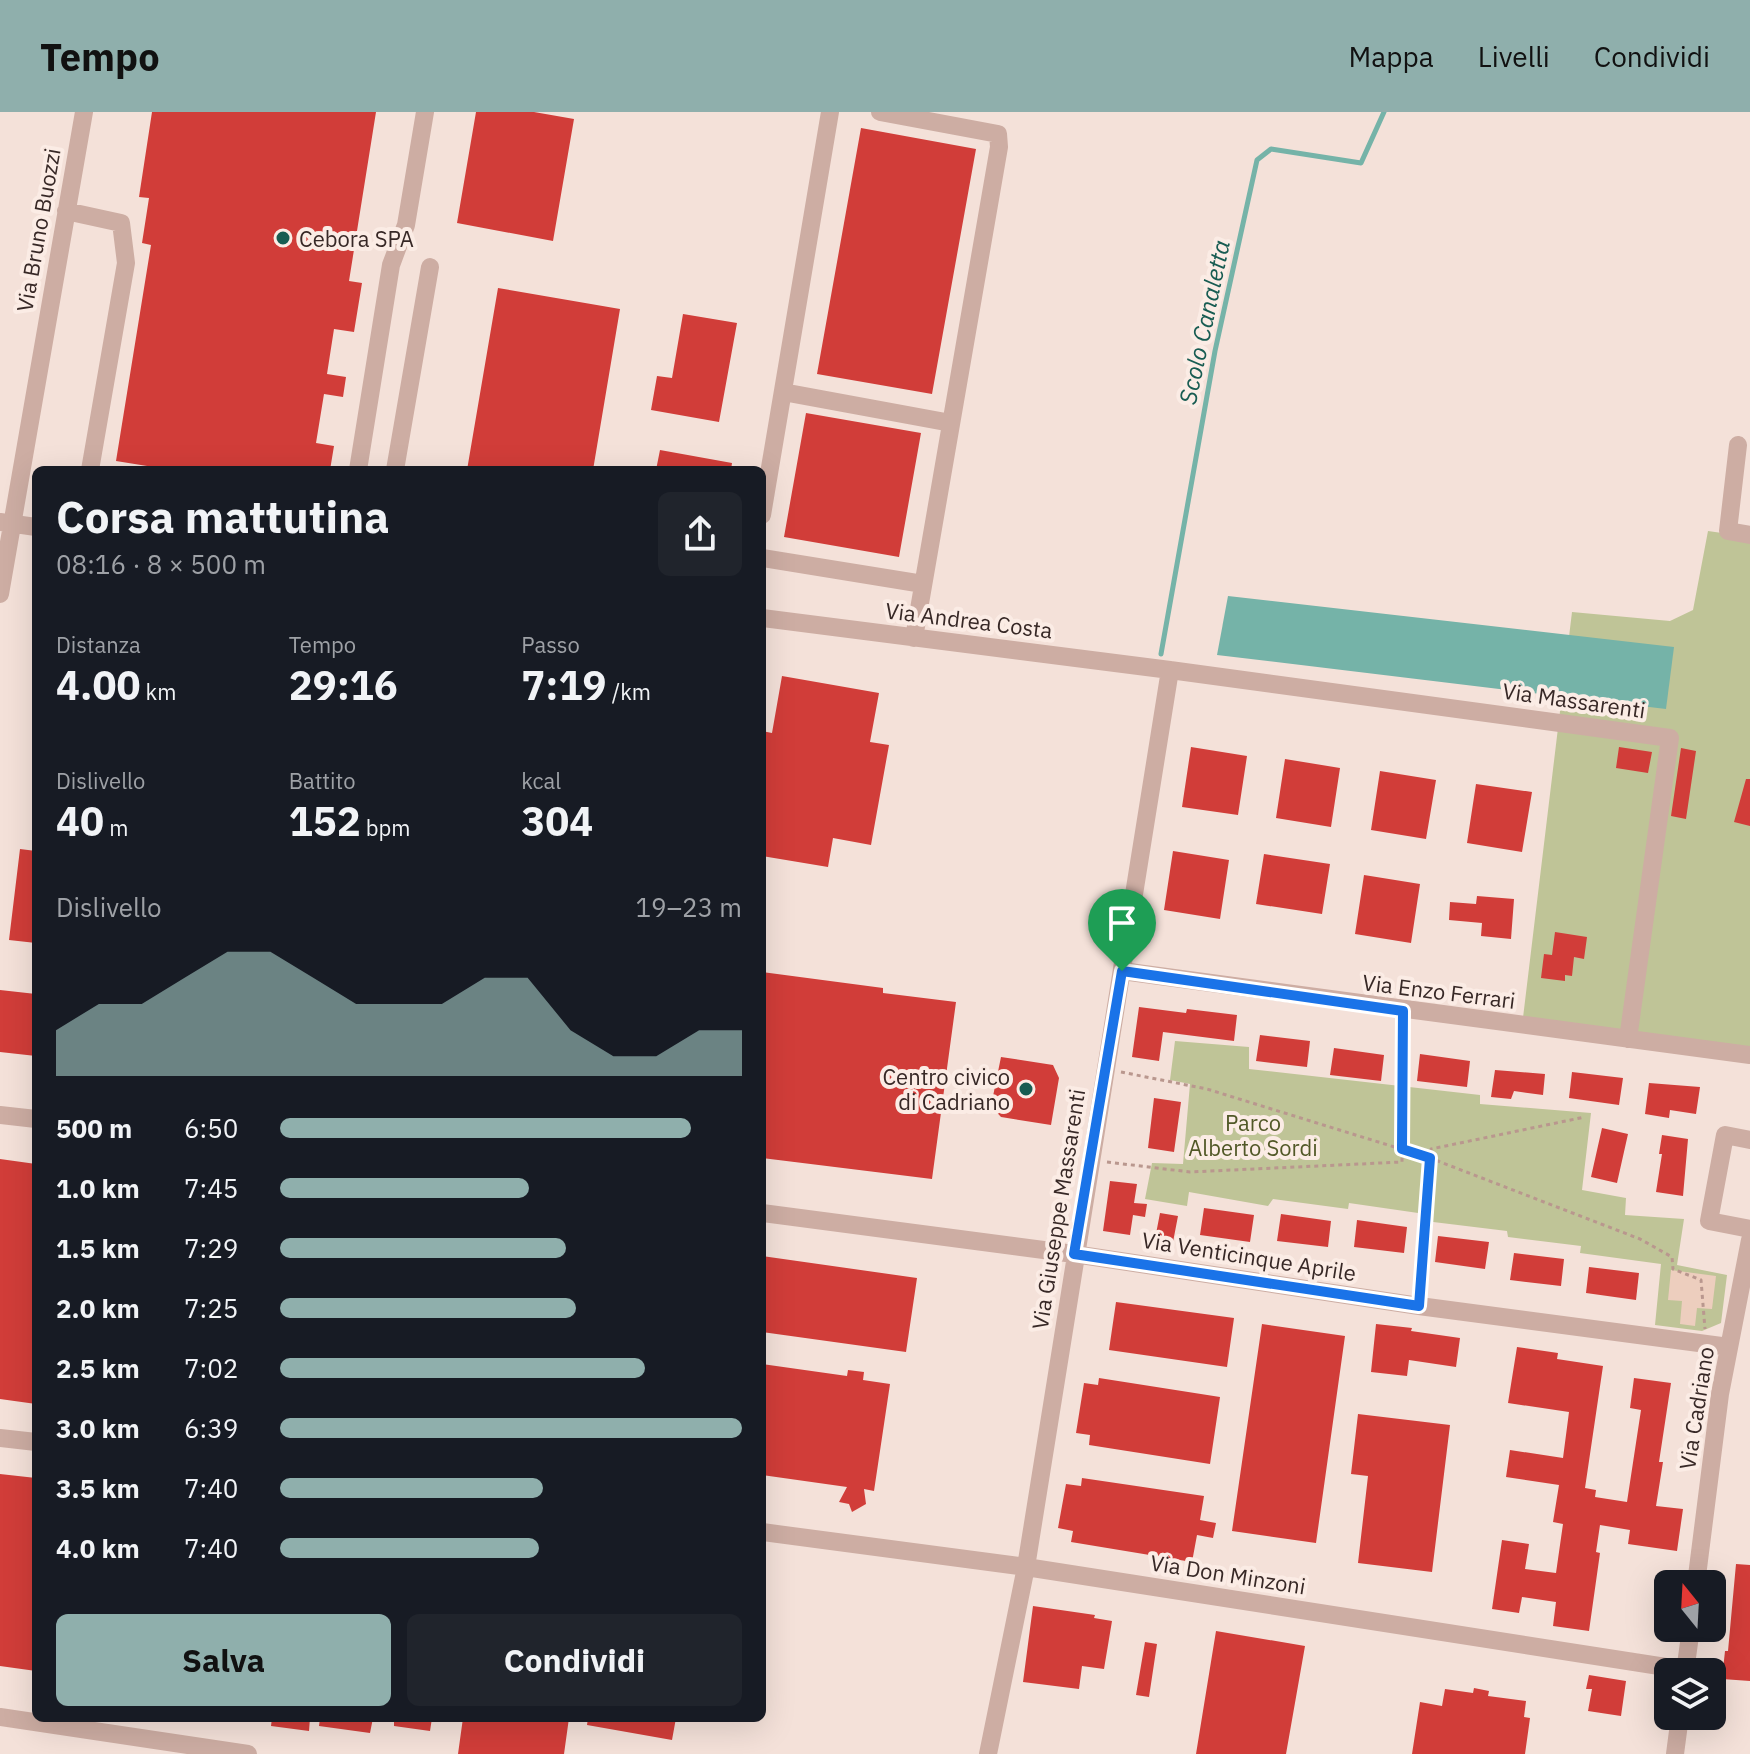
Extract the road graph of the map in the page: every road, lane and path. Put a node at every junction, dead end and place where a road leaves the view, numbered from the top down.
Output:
1 (84, 112) edge
2 (425, 112) edge
3 (830, 112) edge
4 (880, 112) edge
5 (66, 211) junction
6 (430, 267) dead end
7 (783, 392) junction
8 (951, 423) junction
9 (1738, 445) dead end
10 (91, 466) edge
11 (359, 466) edge
12 (396, 466) edge
13 (766, 492) edge
14 (6, 523) edge
15 (32, 526) edge
16 (1750, 535) edge
17 (766, 559) edge
18 (923, 584) junction
19 (0, 594) edge
20 (766, 619) edge
21 (914, 638) junction
22 (1170, 670) junction
23 (1122, 971) junction
24 (1403, 1011) junction
25 (1628, 1039) junction
26 (1750, 1055) edge
27 (1106, 1068) junction
28 (0, 1115) edge
29 (1585, 1117) dead end
30 (32, 1119) edge
31 (1750, 1140) edge
32 (1402, 1149) junction
33 (1430, 1158) junction
34 (1091, 1160) junction
35 (766, 1214) edge
36 (1750, 1229) edge
37 (1750, 1240) edge
38 (1074, 1254) junction
39 (1419, 1306) junction
40 (1706, 1343) junction
41 (1729, 1347) junction
42 (0, 1438) edge
43 (32, 1442) edge
44 (766, 1533) edge
45 (1026, 1567) junction
46 (1698, 1570) edge
47 (1654, 1666) edge
48 (0, 1717) edge
49 (32, 1722) edge
50 (34, 1722) edge
51 (1678, 1730) edge
52 (248, 1754) edge
53 (988, 1754) edge
54 (1675, 1754) edge

1 - 5 street, Via Bruno Buozzi
2 - 11 street
3 - 7 street
4 - 8 street
5 - 10 street
5 - 14 street, Via Bruno Buozzi
6 - 12 street
7 - 8 street
7 - 13 street
8 - 18 street
9 - 16 street
14 - 15 street
14 - 19 street, Via Bruno Buozzi
17 - 18 street
18 - 21 street
20 - 21 street, Via Andrea Costa
21 - 22 street, Via Andrea Costa
22 - 23 street, Via Giuseppe Massarenti
22 - 25 street, Via Massarenti
23 - 24 street, Via Enzo Ferrari
23 - 27 street, Via Giuseppe Massarenti
24 - 25 street, Via Enzo Ferrari
24 - 32 path
25 - 26 street, Via Enzo Ferrari
27 - 32 path
27 - 34 street, Via Giuseppe Massarenti
28 - 30 street
29 - 33 path
31 - 36 street
32 - 33 path
32 - 34 path
33 - 39 path
33 - 40 path
34 - 38 street, Via Giuseppe Massarenti
35 - 38 street, Via Venticinque Aprile
37 - 41 street, Via Cadriano
38 - 39 street, Via Venticinque Aprile
38 - 45 street, Via Giuseppe Massarenti
39 - 40 street, Via Venticinque Aprile
40 - 41 street, Via Venticinque Aprile
41 - 46 street, Via Cadriano
42 - 43 street
44 - 45 street, Via Don Minzoni
45 - 47 street, Via Don Minzoni
45 - 53 street, Via Giuseppe Massarenti
48 - 49 street
50 - 52 street
51 - 54 street

